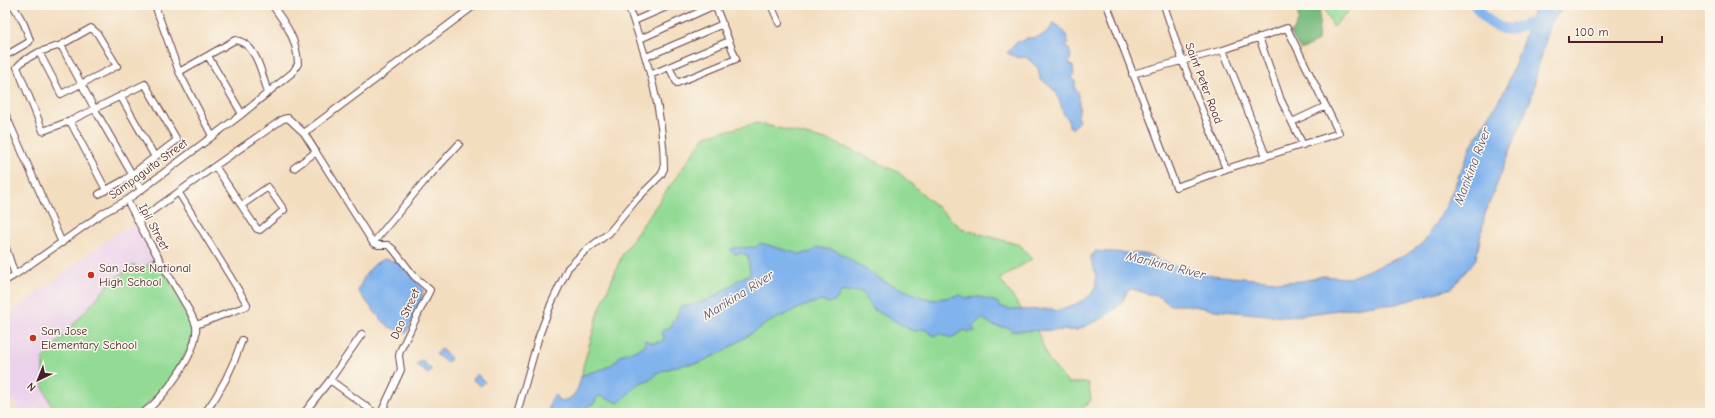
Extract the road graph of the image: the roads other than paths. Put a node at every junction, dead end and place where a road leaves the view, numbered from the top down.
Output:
1 (13, 5) edge
2 (272, 5) edge
3 (475, 5) edge
4 (628, 5) edge
5 (671, 5) edge
6 (715, 5) edge
7 (771, 5) edge
8 (1107, 5) edge
9 (1164, 5) edge
10 (157, 11) dead end
11 (634, 21) junction
12 (779, 23) dead end
13 (723, 24) junction
14 (1259, 37) junction
15 (640, 39) junction
16 (729, 41) junction
17 (61, 45) junction
18 (1223, 50) junction
19 (39, 52) junction
20 (5, 56) edge
21 (208, 56) junction
22 (646, 57) junction
23 (1182, 60) junction
24 (669, 67) junction
25 (179, 72) junction
26 (1132, 74) junction
27 (650, 75) junction
28 (81, 84) junction
29 (268, 93) junction
30 (120, 97) junction
31 (1326, 106) junction
32 (94, 108) junction
33 (5, 113) edge
34 (242, 114) junction
35 (70, 122) junction
36 (1292, 122) junction
37 (304, 133) junction
38 (212, 136) junction
39 (459, 144) dead end
40 (1303, 145) junction
41 (316, 152) junction
42 (1266, 156) junction
43 (155, 157) junction
44 (215, 166) junction
45 (294, 168) dead end
46 (1226, 169) junction
47 (131, 174) junction
48 (106, 190) junction
49 (141, 190) junction
50 (179, 193) junction
51 (99, 194) dead end
52 (127, 200) junction
53 (242, 205) junction
54 (138, 221) junction
55 (62, 243) junction
56 (376, 244) junction
57 (5, 246) edge
58 (15, 275) junction
59 (5, 281) edge
60 (196, 325) junction
61 (362, 334) dead end
62 (242, 340) dead end
63 (330, 380) junction
64 (150, 408) junction
65 (143, 413) edge
66 (156, 413) edge
67 (205, 413) edge
68 (304, 413) edge
69 (374, 413) edge
70 (380, 413) edge
71 (517, 413) edge

1 - 20 street
2 - 29 street, Sampaguita Street
3 - 37 street
4 - 11 street
5 - 11 street
6 - 13 street
6 - 15 street
7 - 12 street
8 - 26 street
9 - 23 street, Saint Peter Road
10 - 25 street
11 - 15 street
13 - 16 street
13 - 22 street
14 - 18 street
14 - 31 street
14 - 36 street
15 - 22 street
16 - 24 street
16 - 24 street
17 - 19 street
17 - 28 street
17 - 28 street
18 - 23 street
18 - 42 street
19 - 28 street
19 - 35 street
21 - 25 street
21 - 29 street
21 - 34 street
22 - 27 street
23 - 26 street
23 - 46 street, Saint Peter Road
24 - 27 street
25 - 38 street
26 - 46 street
27 - 71 street
28 - 32 street
29 - 34 street, Sampaguita Street
30 - 32 street
30 - 43 street
30 - 43 street
31 - 36 street
31 - 40 street
32 - 35 street
32 - 47 street
33 - 55 street
34 - 38 street, Sampaguita Street
35 - 48 street
36 - 40 street
37 - 41 street
37 - 44 street
38 - 49 street, Sampaguita Street
39 - 56 street
40 - 42 street
41 - 45 street
41 - 56 street
42 - 46 street
43 - 47 street
44 - 50 street
44 - 53 street
47 - 48 street
47 - 49 street
48 - 51 street
49 - 52 street, Sampaguita Street
50 - 54 street
50 - 60 street
52 - 54 street, Ipil Street
52 - 55 street, Sampaguita Street
53 - 53 street
54 - 60 street, Ipil Street
55 - 58 street, Sampaguita Street
56 - 70 street, Dao Street
57 - 58 street
58 - 59 street, Sampaguita Street
60 - 64 street
61 - 63 street
62 - 67 street
63 - 68 street
63 - 69 street
64 - 65 street
64 - 66 street

